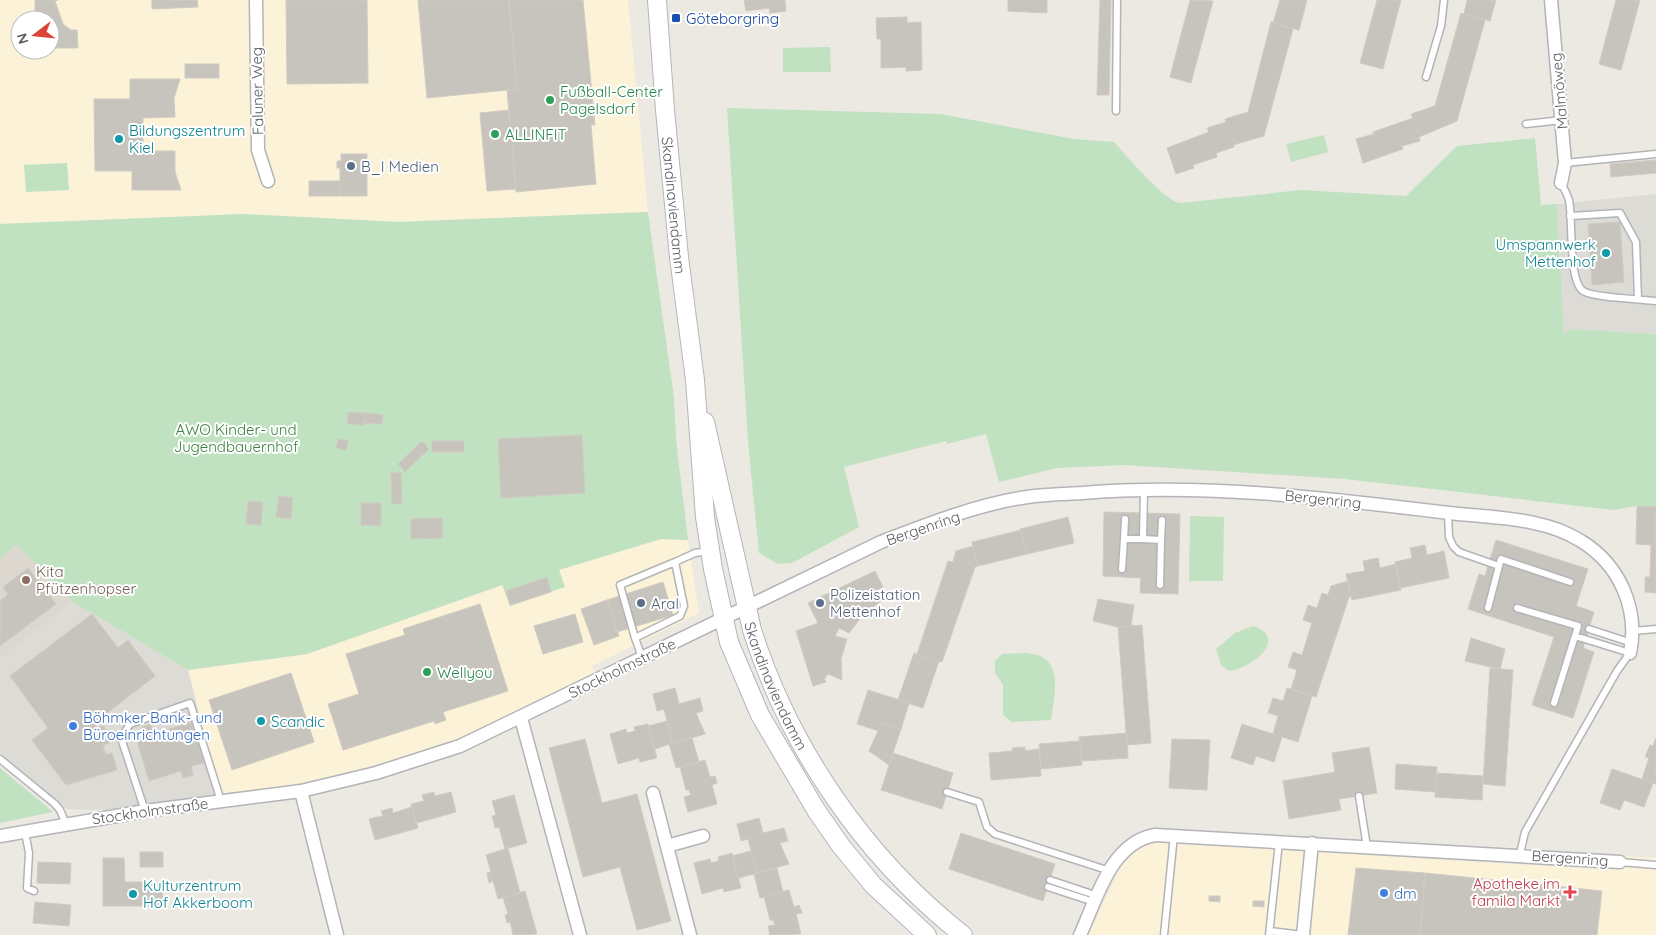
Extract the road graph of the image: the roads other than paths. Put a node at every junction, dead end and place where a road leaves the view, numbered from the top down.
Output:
1 (256, 0) edge
2 (657, 0) edge
3 (1117, 0) edge
4 (1444, 0) edge
5 (1551, 0) edge
6 (1426, 77) dead end
7 (1116, 111) dead end
8 (1562, 120) junction
9 (1526, 124) dead end
10 (1656, 154) edge
11 (1565, 163) junction
12 (268, 181) dead end
13 (1561, 182) joint
14 (1570, 216) junction
15 (1638, 299) junction
16 (1656, 301) edge
17 (695, 380) junction
18 (1144, 488) junction
19 (1448, 513) junction
20 (1125, 519) dead end
21 (1162, 520) dead end
22 (1124, 539) junction
23 (1143, 539) junction
24 (1161, 540) junction
25 (710, 551) junction
26 (675, 562) junction
27 (1499, 566) junction
28 (1122, 569) dead end
29 (1570, 582) dead end
30 (1160, 585) dead end
31 (746, 606) junction
32 (1488, 608) dead end
33 (1517, 608) dead end
34 (723, 618) junction
35 (1589, 629) dead end
36 (1656, 629) edge
37 (1575, 636) junction
38 (635, 638) junction
39 (1632, 642) junction
40 (642, 658) junction
41 (1554, 704) dead end
42 (521, 718) junction
43 (0, 759) edge
44 (301, 791) junction
45 (947, 792) dead end
46 (652, 794) dead end
47 (1359, 796) dead end
48 (221, 801) junction
49 (145, 811) junction
50 (66, 824) junction
51 (25, 832) junction
52 (1174, 835) junction
53 (0, 836) edge
54 (702, 836) dead end
55 (1279, 841) junction
56 (1312, 843) junction
57 (667, 846) junction
58 (1367, 847) junction
59 (1520, 854) junction
60 (1620, 862) joint
61 (1656, 865) edge
62 (1110, 871) junction
63 (1049, 883) dead end
64 (34, 891) dead end
65 (1097, 899) junction
66 (1269, 933) edge
67 (337, 935) edge
68 (580, 935) edge
69 (690, 935) edge
70 (927, 935) edge
71 (963, 935) edge
72 (1080, 935) edge
73 (1164, 935) edge
74 (1303, 935) edge

1 - 12 street, Faluner Weg
2 - 17 main road, Skandinaviendamm
3 - 7 lane
4 - 6 lane
5 - 8 street, Malmöweg
8 - 9 lane
8 - 11 street, Malmöweg
10 - 11 lane
11 - 13 street, Malmöweg
13 - 14 lane
14 - 15 lane
14 - 15 lane
15 - 16 lane
17 - 25 main road, Skandinaviendamm
17 - 31 main road, Skandinaviendamm
18 - 19 street, Bergenring
18 - 23 lane
18 - 31 street, Bergenring
19 - 27 lane
19 - 39 street, Bergenring
20 - 22 lane
21 - 24 lane
22 - 23 lane
22 - 28 lane
23 - 24 lane
24 - 30 lane
25 - 26 lane
25 - 34 main road, Skandinaviendamm
26 - 38 lane
26 - 38 lane
27 - 29 lane
27 - 32 lane
31 - 34 street, Bergenring
31 - 71 main road, Skandinaviendamm
33 - 37 lane
34 - 40 street, Stockholmstraße
34 - 70 main road, Skandinaviendamm
35 - 39 lane
36 - 39 lane
37 - 39 lane
37 - 41 lane
38 - 40 lane
39 - 59 lane, Bergenring
40 - 42 street, Stockholmstraße
42 - 44 street, Stockholmstraße
42 - 68 street
43 - 50 lane
44 - 48 street, Stockholmstraße
44 - 67 street
45 - 62 lane
46 - 57 street
47 - 58 lane
48 - 49 street, Stockholmstraße
48 - 49 lane
49 - 50 street, Stockholmstraße
50 - 51 street, Stockholmstraße
51 - 53 street, Stockholmstraße
51 - 64 lane
52 - 55 street, Bergenring
52 - 62 street, Bergenring
52 - 73 lane
54 - 57 street
55 - 56 street, Bergenring
55 - 66 lane
56 - 58 street, Bergenring
56 - 74 street
57 - 69 street
58 - 59 street, Bergenring
59 - 60 street, Bergenring
60 - 61 lane
62 - 65 street, Bergenring
63 - 65 lane
65 - 72 street, Bergenring
66 - 74 lane

